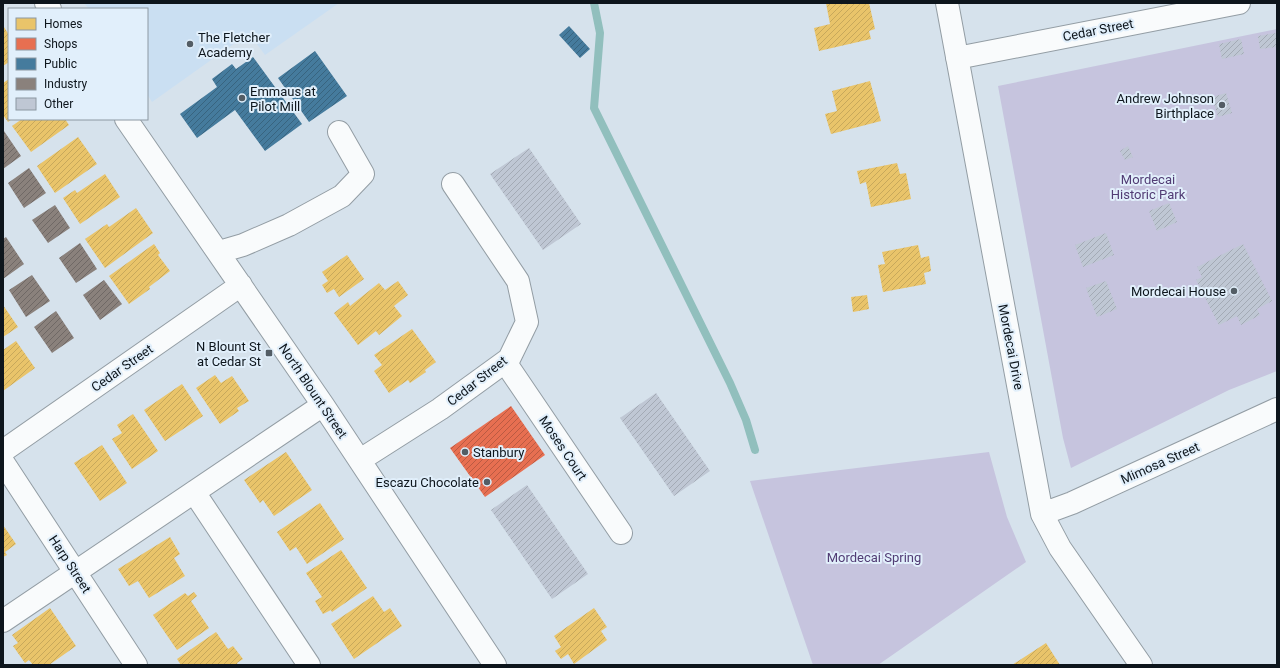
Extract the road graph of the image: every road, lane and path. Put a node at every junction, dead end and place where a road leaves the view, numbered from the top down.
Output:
1 (947, 3) edge
2 (1239, 3) edge
3 (957, 58) junction
4 (127, 120) edge
5 (339, 132) dead end
6 (453, 184) dead end
7 (219, 252) junction
8 (242, 285) junction
9 (505, 362) junction
10 (323, 405) junction
11 (1277, 409) edge
12 (3, 451) edge
13 (360, 460) junction
14 (3, 462) edge
15 (194, 492) junction
16 (1042, 514) junction
17 (621, 533) dead end
18 (76, 572) junction
19 (3, 621) edge
20 (486, 662) edge
21 (136, 665) edge
22 (309, 665) edge
23 (1141, 665) edge

1 - 3 street, Mordecai Drive
2 - 3 street, Cedar Street
3 - 16 street, Mordecai Drive
4 - 7 street, North Blount Street
5 - 7 street
6 - 9 street, Cedar Street
7 - 8 street, North Blount Street
8 - 10 street, North Blount Street
8 - 12 street, Cedar Street
9 - 13 street, Cedar Street
9 - 17 street, Moses Court
10 - 13 street, North Blount Street
10 - 15 street
11 - 16 street, Mimosa Street
13 - 20 street, North Blount Street
14 - 18 street, Harp Street
15 - 18 street
15 - 22 street
16 - 23 street, Mordecai Drive
18 - 19 street
18 - 21 street, Harp Street

